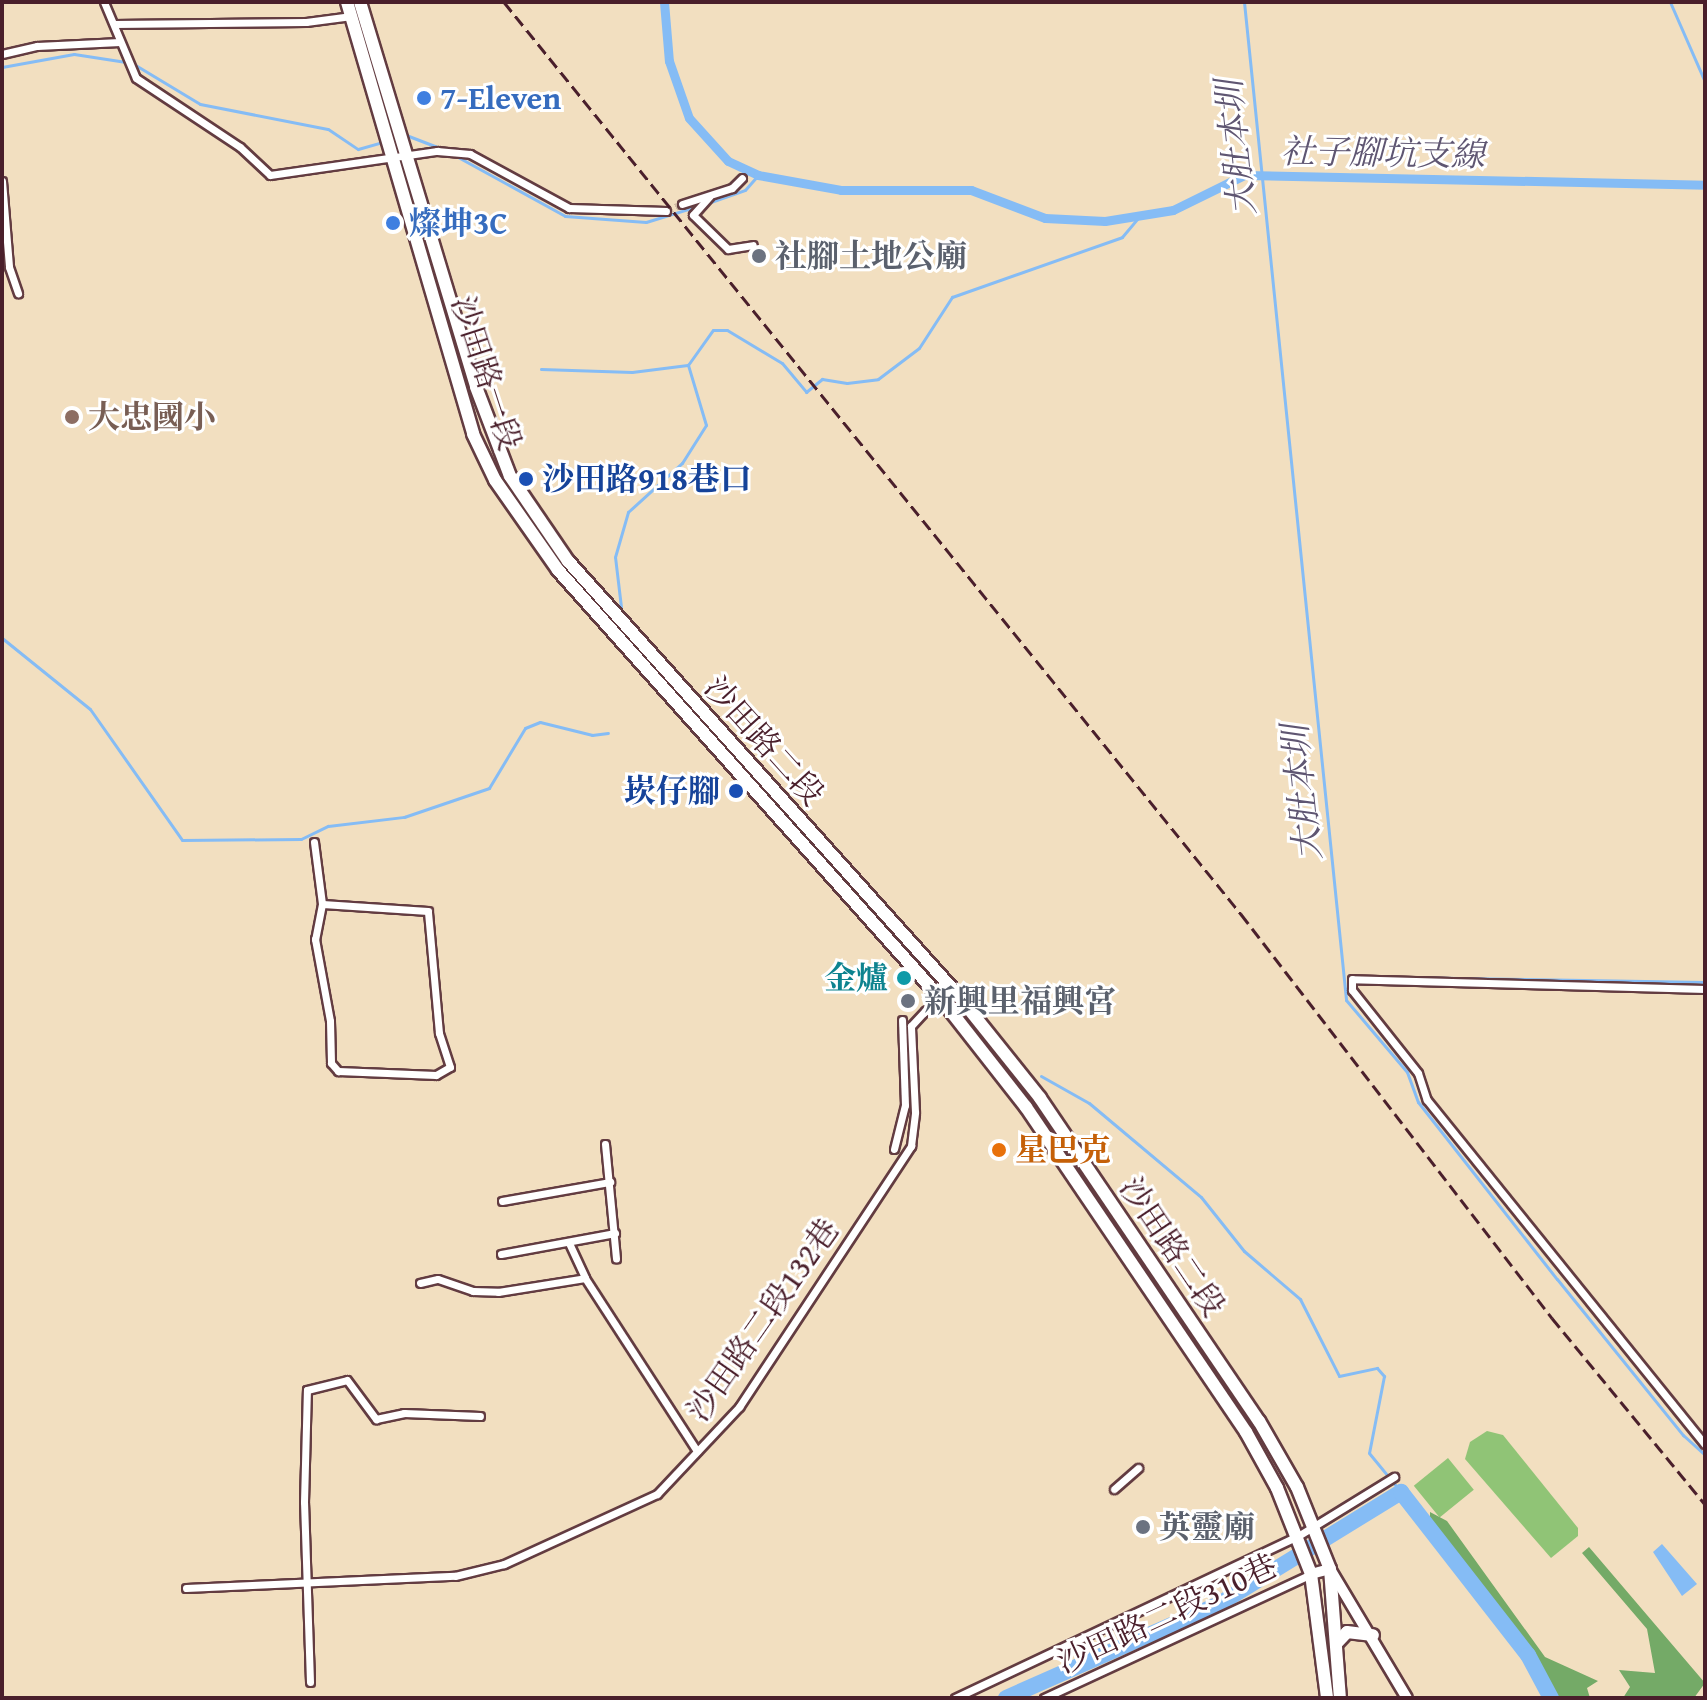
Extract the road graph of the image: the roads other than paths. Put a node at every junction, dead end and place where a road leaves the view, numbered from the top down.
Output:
1 (104, 2) edge
2 (347, 2) edge
3 (360, 2) edge
4 (352, 16) junction
5 (114, 24) junction
6 (120, 42) junction
7 (2, 54) edge
8 (391, 129) junction
9 (398, 155) junction
10 (742, 178) dead end
11 (2, 181) edge
12 (709, 197) junction
13 (682, 204) tunnel mouth
14 (666, 211) tunnel mouth
15 (753, 245) dead end
16 (5, 266) edge
17 (18, 293) dead end
18 (642, 652) junction
19 (314, 842) dead end
20 (322, 904) junction
21 (1705, 989) edge
22 (956, 993) junction
23 (942, 1000) junction
24 (902, 1020) dead end
25 (605, 1144) dead end
26 (894, 1149) dead end
27 (610, 1182) junction
28 (502, 1201) dead end
29 (615, 1233) junction
30 (569, 1243) junction
31 (501, 1254) dead end
32 (616, 1258) dead end
33 (585, 1278) junction
34 (420, 1283) dead end
35 (480, 1416) dead end
36 (1705, 1444) edge
37 (697, 1451) junction
38 (1138, 1468) dead end
39 (1394, 1477) dead end
40 (1114, 1489) dead end
41 (1317, 1530) junction
42 (1303, 1545) junction
43 (1330, 1569) junction
44 (1311, 1574) junction
45 (308, 1582) junction
46 (186, 1588) dead end
47 (1373, 1635) junction
48 (1336, 1644) junction
49 (310, 1682) dead end
50 (955, 1698) edge
51 (1044, 1698) edge
52 (1327, 1698) edge
53 (1340, 1698) edge
54 (1407, 1698) edge

1 - 5 street
2 - 4 main road
3 - 8 main road
4 - 5 street
4 - 8 main road
5 - 6 street
6 - 7 street
6 - 9 street
8 - 9 main road, 沙田路一段
9 - 14 street
9 - 18 main road, 沙田路一段
10 - 12 street
11 - 16 street
12 - 13 street
12 - 15 street
16 - 17 street
18 - 22 main road, 沙田路二段
18 - 23 main road, 沙田路二段
19 - 20 street
20 - 20 street
21 - 36 street
22 - 23 street, 沙田路二段132巷
22 - 41 main road, 沙田路二段
23 - 37 street, 沙田路二段132巷
23 - 42 main road, 沙田路二段
24 - 26 street
25 - 27 street
27 - 28 street
27 - 29 street
29 - 30 street
29 - 32 street
30 - 31 street
30 - 33 street
33 - 34 street
33 - 37 street
35 - 45 street
37 - 45 street, 沙田路二段132巷
38 - 40 street
39 - 41 street
41 - 42 street
41 - 43 main road, 沙田路二段
42 - 44 main road, 沙田路二段
42 - 50 street
43 - 44 street
43 - 47 street, 沙田路二段
43 - 48 main road
44 - 51 street, 沙田路二段310巷
44 - 52 main road, 沙田路二段
45 - 46 street, 沙田路二段132巷
45 - 49 street
47 - 48 main road
47 - 54 street, 沙田路二段
48 - 53 main road

